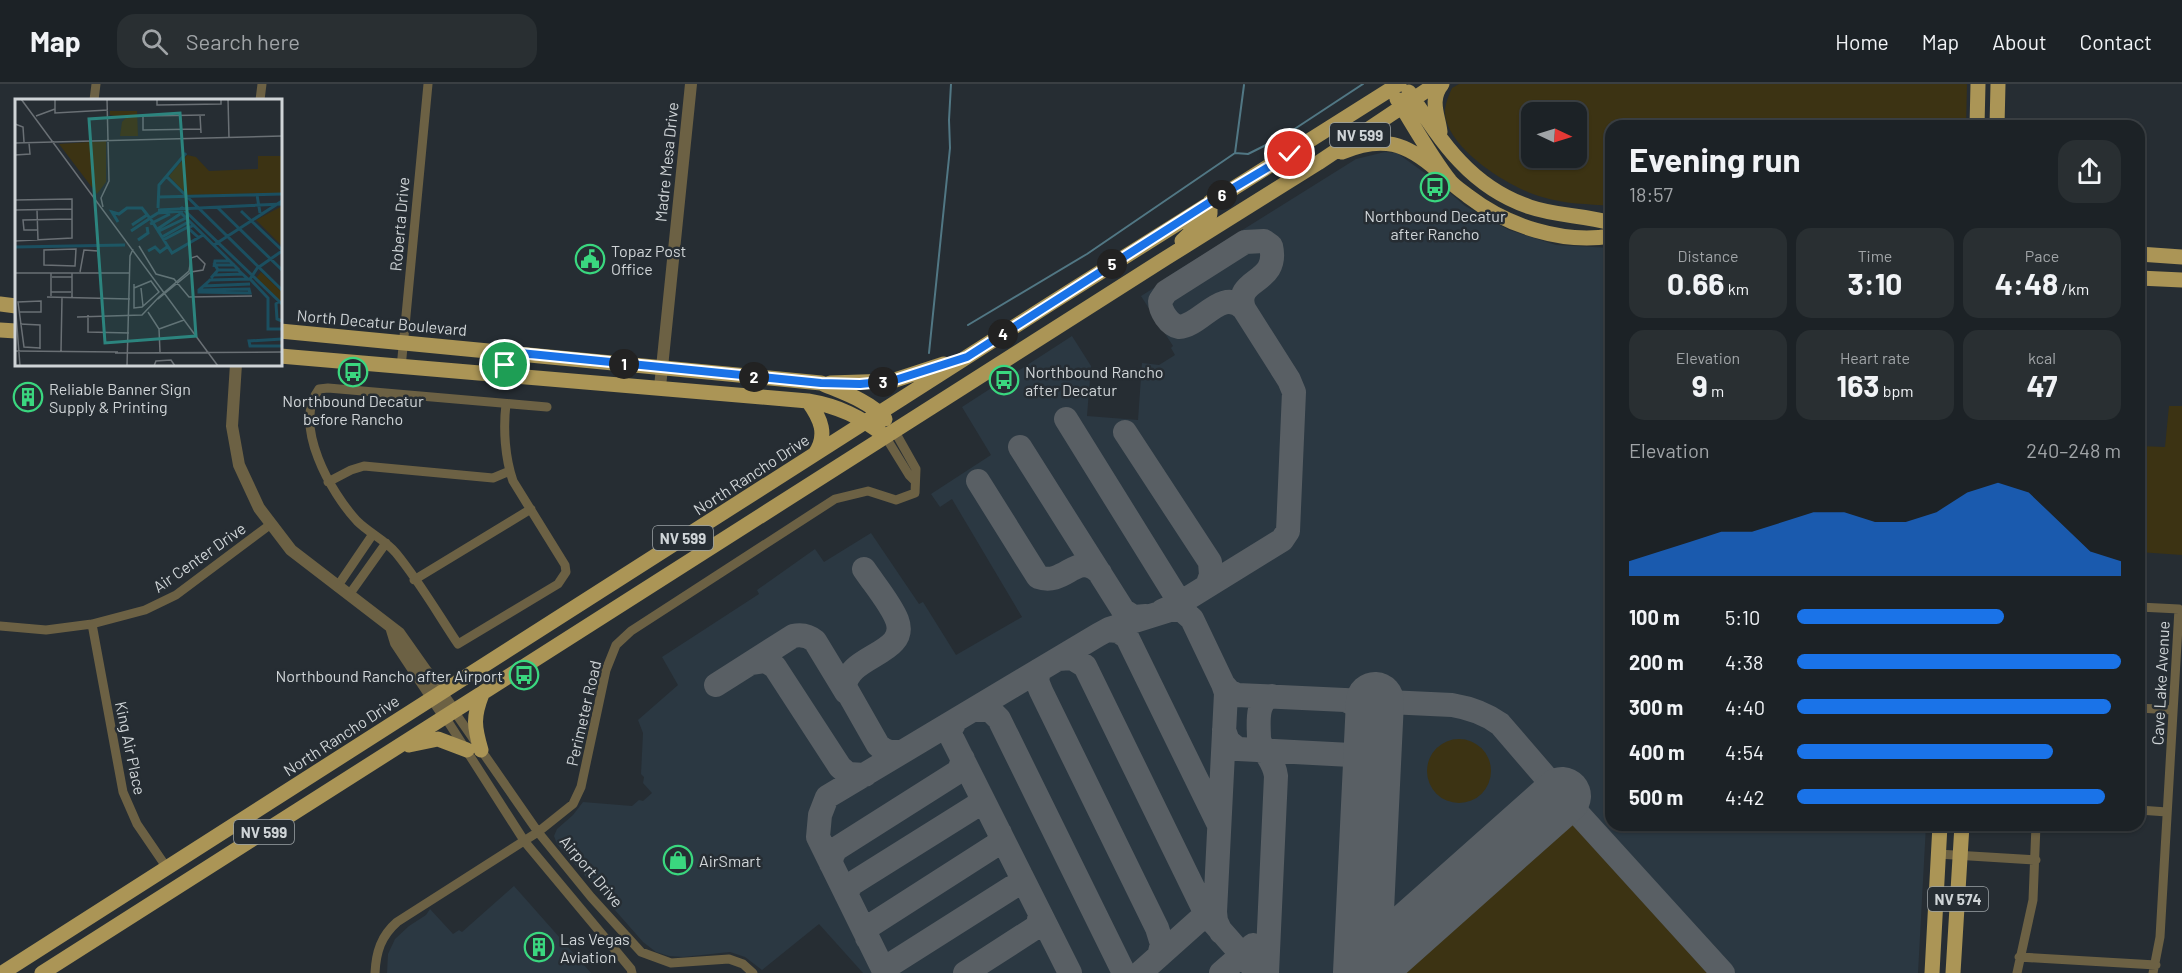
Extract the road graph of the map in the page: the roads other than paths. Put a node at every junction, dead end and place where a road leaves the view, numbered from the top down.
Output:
1 (96, 84) edge
2 (262, 84) edge
3 (428, 84) edge
4 (691, 84) edge
5 (1436, 84) edge
6 (1442, 84) edge
7 (1978, 84) edge
8 (1998, 84) edge
9 (1398, 86) edge
10 (94, 99) edge
11 (260, 99) edge
12 (1408, 103) junction
13 (1977, 120) edge
14 (1997, 120) edge
15 (1439, 138) junction
16 (1318, 164) junction
17 (1451, 182) junction
18 (1210, 202) junction
19 (1605, 221) edge
20 (1605, 237) edge
21 (2145, 254) edge
22 (2182, 257) edge
23 (1166, 258) junction
24 (2145, 278) edge
25 (2182, 280) edge
26 (0, 304) edge
27 (15, 306) edge
28 (0, 330) edge
29 (15, 331) edge
30 (282, 331) edge
31 (403, 341) junction
32 (510, 352) junction
33 (282, 356) edge
34 (967, 357) junction
35 (236, 366) edge
36 (401, 368) junction
37 (662, 368) junction
38 (436, 370) junction
39 (821, 383) junction
40 (660, 387) junction
41 (808, 401) junction
42 (506, 404) junction
43 (547, 407) dead end
44 (880, 413) junction
45 (867, 422) junction
46 (889, 433) junction
47 (814, 454) junction
48 (510, 471) junction
49 (328, 482) junction
50 (531, 509) junction
51 (271, 524) junction
52 (373, 534) junction
53 (386, 543) junction
54 (414, 580) junction
55 (337, 587) junction
56 (349, 595) junction
57 (2145, 607) edge
58 (92, 624) junction
59 (0, 626) edge
60 (436, 694) junction
61 (482, 694) junction
62 (2145, 708) edge
63 (2173, 710) junction
64 (450, 714) junction
65 (397, 748) junction
66 (474, 750) junction
67 (2145, 810) edge
68 (2167, 812) junction
69 (1940, 831) edge
70 (1962, 831) edge
71 (2037, 831) edge
72 (538, 832) junction
73 (525, 842) junction
74 (1938, 854) junction
75 (1960, 855) junction
76 (2036, 860) junction
77 (167, 868) junction
78 (130, 917) junction
79 (2019, 957) junction
80 (2155, 969) edge
81 (2, 973) edge
82 (42, 973) edge
83 (375, 973) edge
84 (632, 973) edge
85 (753, 973) edge
86 (1932, 973) edge
87 (1953, 973) edge
88 (2017, 973) edge

1 - 10 street
2 - 11 street
3 - 31 street, Roberta Drive
4 - 37 street, Madre Mesa Drive
5 - 12 main road, NV 599
6 - 15 main road
7 - 13 main road
8 - 14 main road
9 - 12 main road
9 - 18 main road, North Rancho Drive / NV 599
12 - 15 main road
12 - 16 main road, NV 599
12 - 17 main road
15 - 19 main road
16 - 17 main road
16 - 23 main road, NV 599
17 - 20 main road
18 - 23 main road
18 - 34 main road, North Rancho Drive / NV 599
21 - 22 main road
23 - 46 main road, NV 599
24 - 25 main road
26 - 27 main road
28 - 29 main road
30 - 31 main road, North Decatur Boulevard
31 - 32 main road, North Decatur Boulevard
31 - 36 street, Roberta Drive
32 - 37 main road, North Decatur Boulevard
32 - 38 main road
33 - 36 main road
34 - 39 main road
34 - 44 main road, North Rancho Drive / NV 599
35 - 51 street
36 - 38 main road
37 - 39 main road, North Decatur Boulevard
37 - 40 street, Madre Mesa Drive
38 - 40 main road
39 - 44 main road, North Decatur Boulevard
40 - 41 main road
41 - 45 main road
41 - 47 main road
42 - 43 street
42 - 48 street
42 - 49 street
44 - 45 main road, North Rancho Drive / NV 599
44 - 46 main road, North Decatur Boulevard
45 - 46 main road
45 - 47 main road, North Rancho Drive / NV 599
46 - 61 main road, NV 599
46 - 72 street, Perimeter Road
47 - 60 main road, North Rancho Drive / NV 599
48 - 49 street
48 - 50 street
49 - 52 street
50 - 54 street
50 - 54 street
51 - 55 street
51 - 58 street, Air Center Drive
52 - 53 street
52 - 55 street
53 - 54 street
53 - 56 street
55 - 56 street
56 - 60 street
57 - 63 street, Cave Lake Avenue
58 - 59 street, Air Center Drive
58 - 77 street, King Air Place
60 - 64 street
60 - 77 main road, North Rancho Drive / NV 599
61 - 64 main road, NV 599
61 - 66 main road
62 - 63 street
63 - 68 street, Cave Lake Avenue
64 - 65 main road, NV 599
64 - 66 street, Airport Drive
64 - 66 street, Airport Drive
65 - 66 main road
65 - 78 main road, NV 599
66 - 72 street, Airport Drive
66 - 73 street, Airport Drive
67 - 68 street
68 - 80 street, Cave Lake Avenue
69 - 74 main road, NV 574
70 - 75 main road, NV 574
71 - 76 street
72 - 73 street, Perimeter Road
72 - 85 street, Airport Drive
73 - 83 street, Perimeter Road
73 - 84 street, Airport Drive
74 - 75 street
74 - 86 main road, NV 574
75 - 76 street
75 - 87 main road, NV 574
76 - 79 street
77 - 78 main road
77 - 81 main road, North Rancho Drive / NV 599
78 - 82 main road, NV 599
79 - 80 street
79 - 88 street

